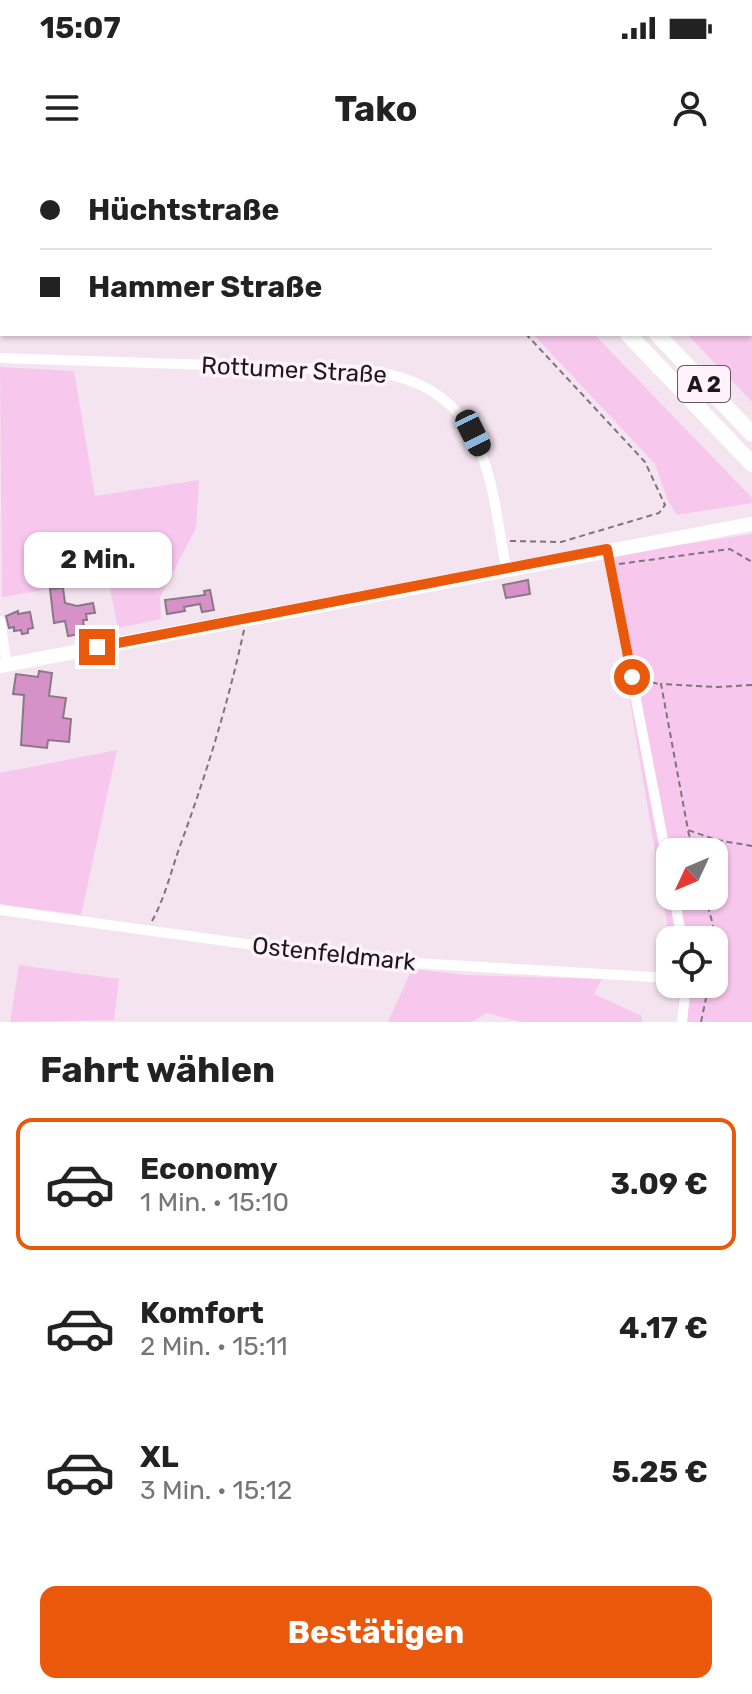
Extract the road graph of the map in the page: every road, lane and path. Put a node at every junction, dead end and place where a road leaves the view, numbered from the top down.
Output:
1 (528, 336) edge
2 (630, 336) edge
3 (659, 336) edge
4 (0, 358) edge
5 (752, 434) edge
6 (752, 464) edge
7 (752, 524) edge
8 (501, 542) junction
9 (607, 549) junction
10 (752, 562) edge
11 (610, 565) junction
12 (506, 569) junction
13 (246, 618) junction
14 (0, 621) edge
15 (4, 665) edge
16 (632, 677) junction
17 (661, 684) junction
18 (752, 685) edge
19 (688, 830) junction
20 (663, 838) edge
21 (690, 838) edge
22 (752, 846) edge
23 (0, 910) edge
24 (147, 930) junction
25 (656, 977) edge
26 (685, 998) edge
27 (706, 998) edge
28 (682, 1022) edge
29 (701, 1022) edge

1 - 8 path
2 - 6 highway, A 2
3 - 5 highway, A 2
4 - 8 street, Rottumer Straße
7 - 9 main road
8 - 12 street, Rottumer Straße
9 - 11 street
9 - 12 main road
10 - 11 path
11 - 16 street
12 - 13 main road
13 - 15 main road
13 - 24 path
14 - 15 street
16 - 17 path
16 - 20 street
17 - 18 path
17 - 19 path
19 - 21 path
19 - 22 path
23 - 24 street, Ostenfeldmark
24 - 25 street, Ostenfeldmark
26 - 28 street
27 - 29 path

